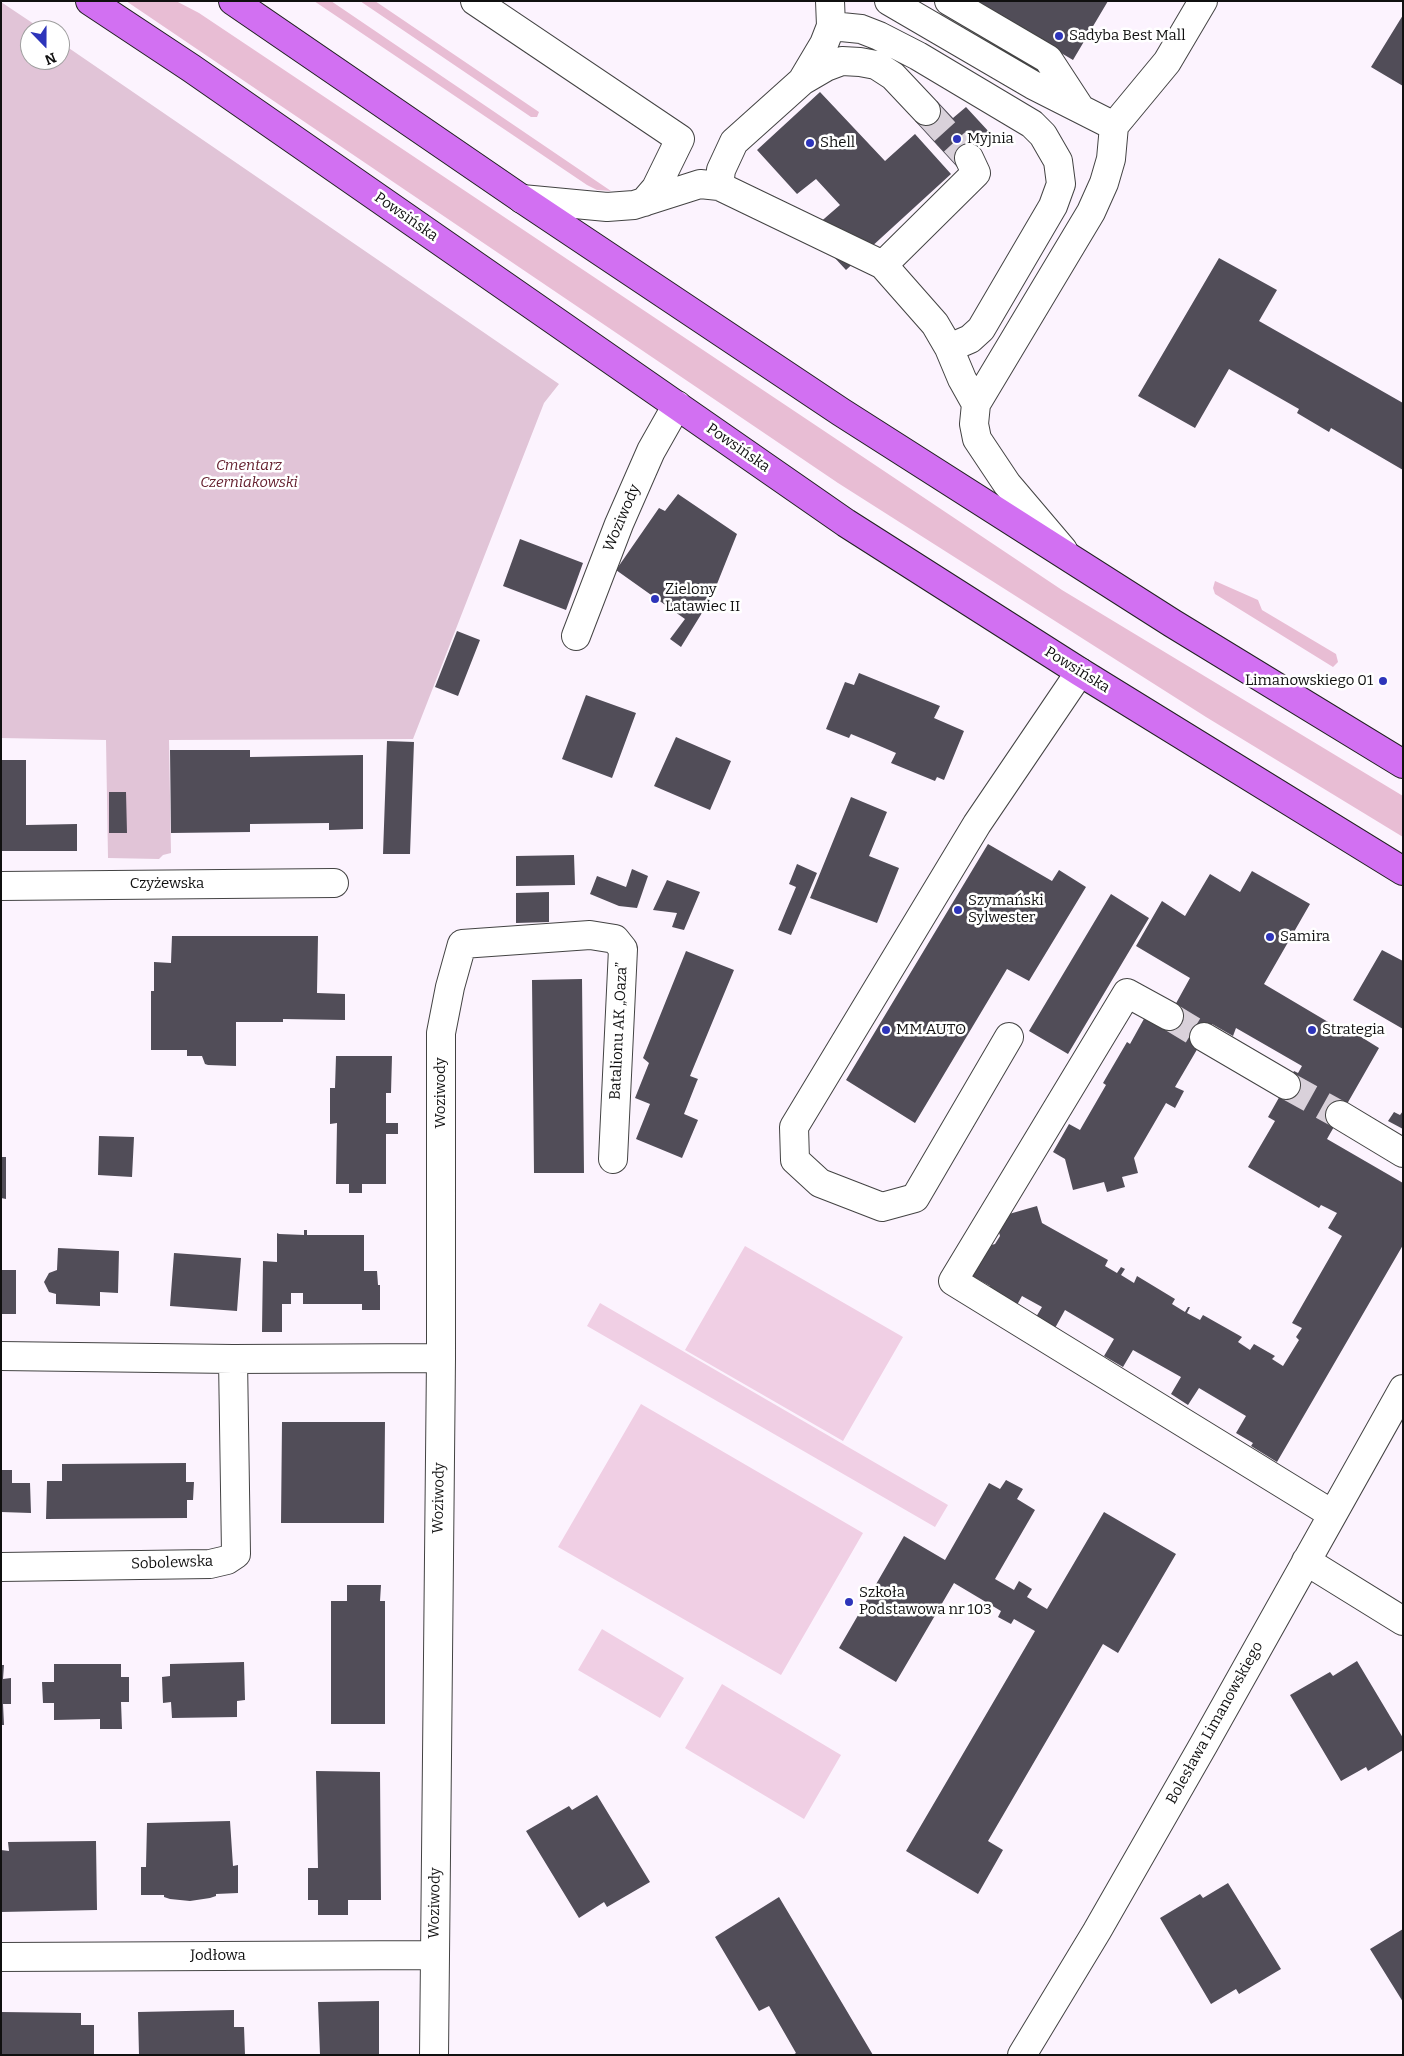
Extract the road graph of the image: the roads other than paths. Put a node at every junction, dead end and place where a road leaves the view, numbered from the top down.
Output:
1 (90, 1) edge
2 (233, 1) edge
3 (475, 1) edge
4 (889, 1) edge
5 (949, 1) edge
6 (1203, 1) edge
7 (830, 14) edge
8 (802, 81) junction
9 (1080, 109) junction
10 (926, 111) tunnel mouth
11 (1114, 126) junction
12 (969, 158) tunnel mouth
13 (719, 186) junction
14 (522, 199) junction
15 (644, 202) junction
16 (884, 265) junction
17 (949, 348) junction
18 (976, 404) junction
19 (677, 405) junction
20 (1070, 559) junction
21 (576, 636) dead end
22 (1080, 672) junction
23 (1403, 764) edge
24 (1403, 871) edge
25 (334, 883) dead end
26 (1, 886) edge
27 (462, 944) joint
28 (1168, 1016) tunnel mouth
29 (1010, 1037) dead end
30 (1204, 1037) tunnel mouth
31 (1286, 1085) tunnel mouth
32 (1340, 1115) tunnel mouth
33 (1403, 1153) edge
34 (612, 1159) dead end
35 (1, 1356) edge
36 (441, 1358) junction
37 (233, 1359) junction
38 (1403, 1389) edge
39 (1332, 1514) junction
40 (1306, 1561) junction
41 (1, 1567) edge
42 (1403, 1621) edge
43 (435, 1955) junction
44 (1, 1958) edge
45 (434, 2055) edge
46 (1022, 2055) edge

1 - 19 main road, Powsińska
2 - 14 main road
3 - 15 street
4 - 9 street
5 - 9 street
6 - 11 street
7 - 8 street
7 - 17 street
8 - 10 street
8 - 13 street
9 - 11 street
11 - 18 street
12 - 16 street
13 - 15 street
13 - 16 street
14 - 15 street
14 - 20 main road
16 - 17 street
17 - 18 street
18 - 20 street
19 - 21 street, Woziwody
19 - 22 main road, Powsińska
20 - 23 main road
22 - 24 main road, Powsińska
22 - 29 street
25 - 26 street, Czyżewska
27 - 34 street, Batalionu AK „Oaza”
27 - 36 street, Woziwody
28 - 39 street
30 - 31 street
32 - 33 street
35 - 37 street
36 - 37 street
36 - 43 street, Woziwody
37 - 41 street, Sobolewska
38 - 39 street, Bolesława Limanowskiego
39 - 40 street, Bolesława Limanowskiego
40 - 42 street
40 - 46 street, Bolesława Limanowskiego
43 - 44 street, Jodłowa
43 - 45 street, Woziwody

